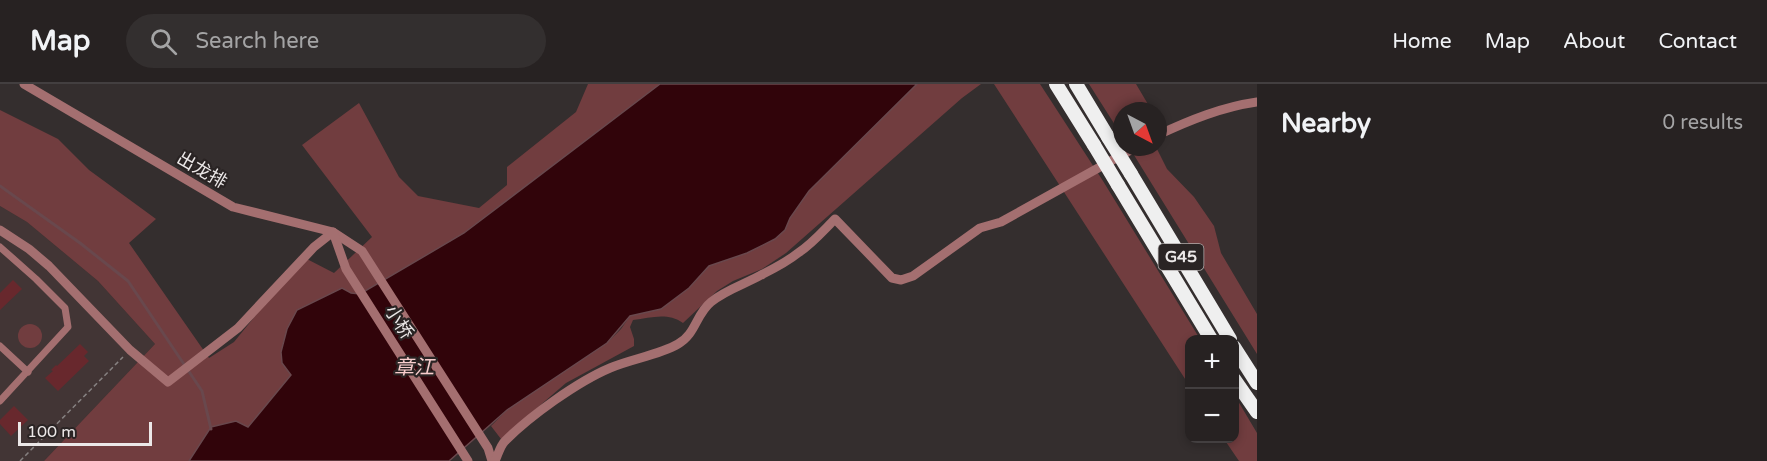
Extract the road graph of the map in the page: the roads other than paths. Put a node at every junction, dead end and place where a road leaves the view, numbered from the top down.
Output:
1 (24, 84) edge
2 (1056, 84) edge
3 (1076, 84) edge
4 (1257, 102) edge
5 (1167, 131) edge
6 (1120, 156) edge
7 (0, 230) edge
8 (333, 232) junction
9 (0, 247) edge
10 (1209, 335) edge
11 (1228, 335) edge
12 (0, 345) edge
13 (1239, 355) edge
14 (28, 372) junction
15 (1257, 383) edge
16 (1239, 386) edge
17 (0, 401) edge
18 (1257, 412) edge
19 (466, 457) edge
20 (493, 461) edge

1 - 8 street, 出龙排
2 - 10 highway, G45, bridge
3 - 11 highway, G45, bridge
4 - 5 street
6 - 20 street
7 - 8 street
8 - 19 street, 小桥
8 - 20 street, 出龙排
9 - 14 street
12 - 14 street
13 - 15 highway
14 - 17 street
16 - 18 highway

